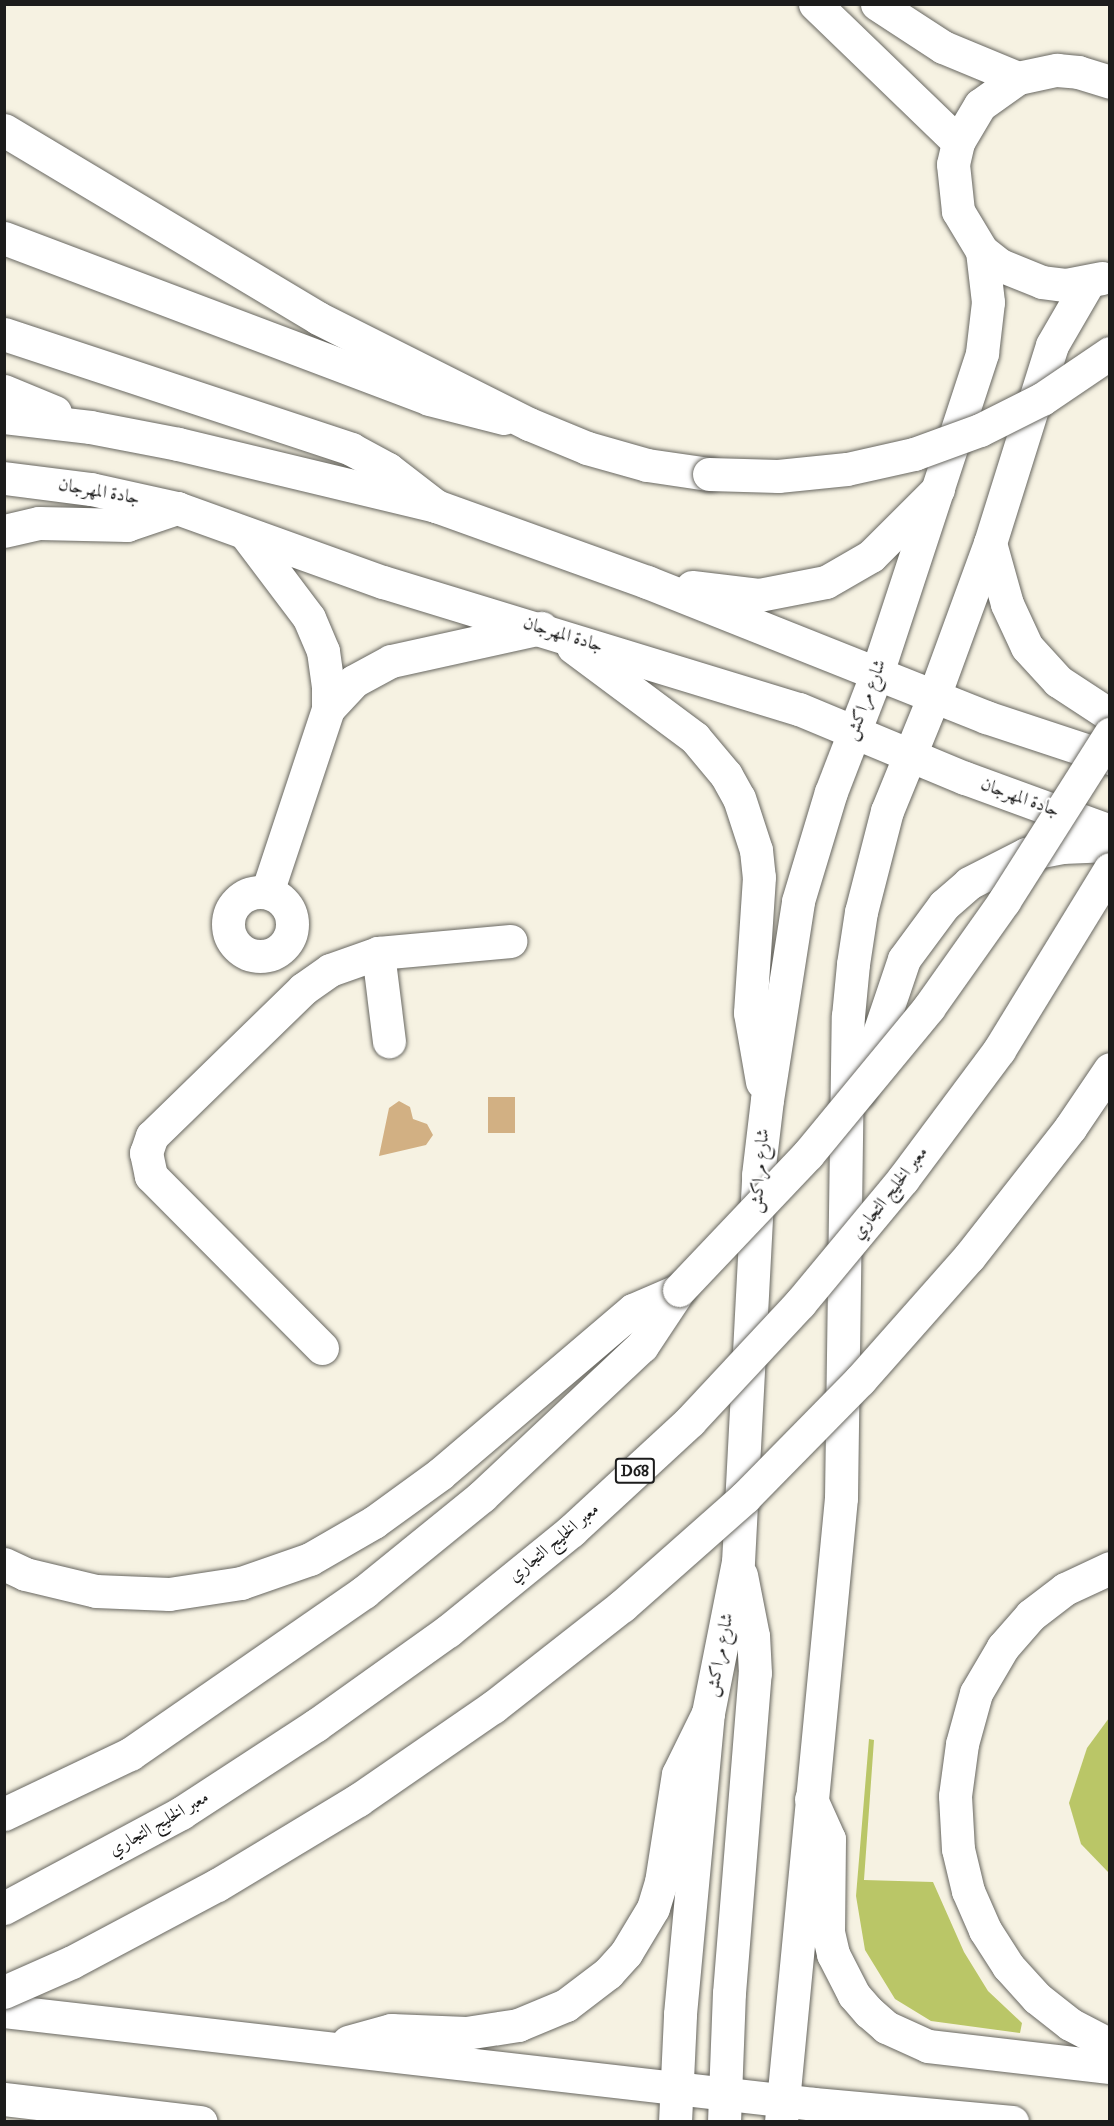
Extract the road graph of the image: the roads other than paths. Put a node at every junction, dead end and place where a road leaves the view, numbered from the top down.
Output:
1 (815, 4) edge
2 (877, 4) edge
3 (1018, 78) junction
4 (1110, 82) edge
5 (4, 130) edge
6 (958, 142) junction
7 (4, 238) edge
8 (982, 250) junction
9 (1099, 279) edge
10 (4, 334) edge
11 (1110, 353) edge
12 (4, 391) edge
13 (4, 417) edge
14 (529, 424) junction
15 (90, 427) junction
16 (4, 478) edge
17 (938, 489) junction
18 (436, 506) junction
19 (177, 508) junction
20 (4, 531) edge
21 (246, 533) junction
22 (990, 543) junction
23 (647, 582) junction
24 (545, 629) junction
25 (877, 673) junction
26 (934, 696) junction
27 (328, 709) junction
28 (1110, 715) edge
29 (854, 732) junction
30 (1110, 734) edge
31 (910, 755) junction
32 (1110, 758) edge
33 (1110, 831) edge
34 (1110, 845) edge
35 (1110, 869) edge
36 (267, 892) junction
37 (510, 941) dead end
38 (277, 951) junction
39 (378, 953) junction
40 (303, 989) junction
41 (388, 1041) dead end
42 (1110, 1069) edge
43 (767, 1100) junction
44 (847, 1127) junction
45 (680, 1290) junction
46 (322, 1348) dead end
47 (738, 1562) junction
48 (4, 1564) edge
49 (1110, 1568) edge
50 (708, 1713) junction
51 (812, 1799) junction
52 (4, 1814) edge
53 (4, 1908) edge
54 (4, 1992) edge
55 (4, 2011) edge
56 (1110, 2044) edge
57 (335, 2046) junction
58 (1110, 2067) edge
59 (677, 2086) junction
60 (4, 2099) edge
61 (724, 2107) edge
62 (781, 2111) edge
63 (201, 2121) edge
64 (675, 2121) edge
65 (698, 2121) edge
66 (1012, 2121) edge

1 - 6 main road
2 - 3 main road
3 - 4 main road
3 - 6 main road
5 - 14 main road
6 - 8 main road
7 - 14 main road
8 - 9 main road
8 - 17 main road, شارع مراكش
9 - 22 main road
10 - 18 main road
11 - 14 main road, bridge
12 - 15 main road
13 - 15 main road
15 - 18 main road
16 - 19 main road, جادة المهرجان
17 - 23 main road
17 - 25 main road, شارع مراكش
18 - 23 main road
19 - 20 main road
19 - 21 main road, جادة المهرجان
21 - 24 main road, جادة المهرجان
21 - 27 main road
22 - 26 main road
22 - 28 main road
23 - 25 main road
24 - 27 main road
24 - 29 main road, جادة المهرجان
24 - 43 main road
25 - 26 main road
25 - 29 main road, شارع مراكش
26 - 31 main road
26 - 32 main road
27 - 36 main road
29 - 31 main road, جادة المهرجان
29 - 43 main road, شارع مراكش
30 - 45 main road, bridge
31 - 33 main road, جادة المهرجان
31 - 44 main road
34 - 44 main road
35 - 53 main road, معبر الخليج التجاري / D68, bridge
36 - 38 main road
36 - 38 main road
37 - 39 main road
38 - 40 main road
39 - 40 main road
39 - 41 main road
40 - 46 main road
42 - 54 main road, bridge
43 - 47 main road, شارع مراكش
44 - 51 main road
45 - 48 main road
45 - 52 main road
47 - 50 main road, شارع مراكش
47 - 61 main road
49 - 56 main road
50 - 57 main road
50 - 59 main road, شارع مراكش
51 - 58 main road
51 - 62 main road
55 - 57 main road
57 - 59 main road
59 - 61 main road
59 - 64 main road, شارع مراكش
59 - 65 main road
60 - 63 main road
61 - 62 main road
62 - 66 main road

